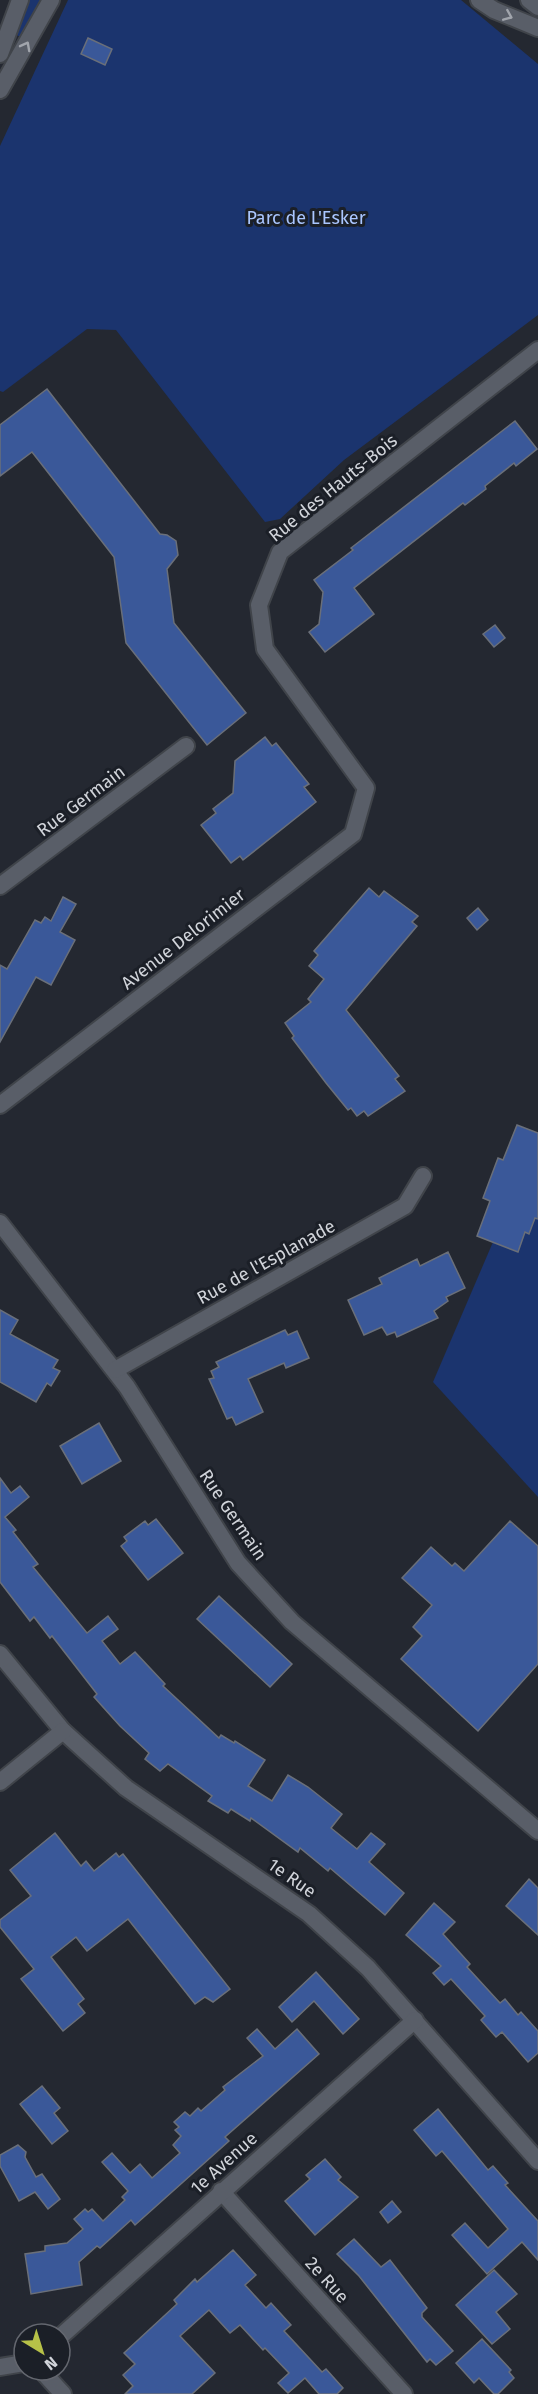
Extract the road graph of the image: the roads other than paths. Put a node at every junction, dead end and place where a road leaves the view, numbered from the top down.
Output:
1 (20, 0) edge
2 (51, 0) edge
3 (479, 0) edge
4 (529, 0) edge
5 (538, 8) edge
6 (538, 28) edge
7 (0, 54) edge
8 (0, 90) edge
9 (538, 350) edge
10 (186, 746) dead end
11 (366, 788) joint
12 (0, 886) edge
13 (0, 1105) edge
14 (423, 1176) dead end
15 (0, 1223) edge
16 (115, 1370) junction
17 (0, 1654) edge
18 (63, 1731) junction
19 (0, 1782) edge
20 (538, 1831) edge
21 (415, 2020) junction
22 (538, 2161) edge
23 (222, 2192) junction
24 (72, 2326) edge
25 (52, 2382) edge
26 (63, 2394) edge
27 (404, 2394) edge

1 - 7 street
8 -> 2 street
3 -> 6 street
4 - 5 street
9 - 11 street, Rue des Hauts-Bois
10 - 12 street, Rue Germain
11 - 13 street, Avenue Delorimier
14 - 16 street, Rue de l'Esplanade
15 - 16 street, Rue Germain
16 - 20 street, Rue Germain
17 - 18 street, 1e Rue
18 - 19 street
18 - 21 street, 1e Rue
21 - 22 street, 1e Rue
21 - 23 street, 1e Avenue
23 - 24 street, 1e Avenue
23 - 27 street, 2e Rue
25 - 26 street

